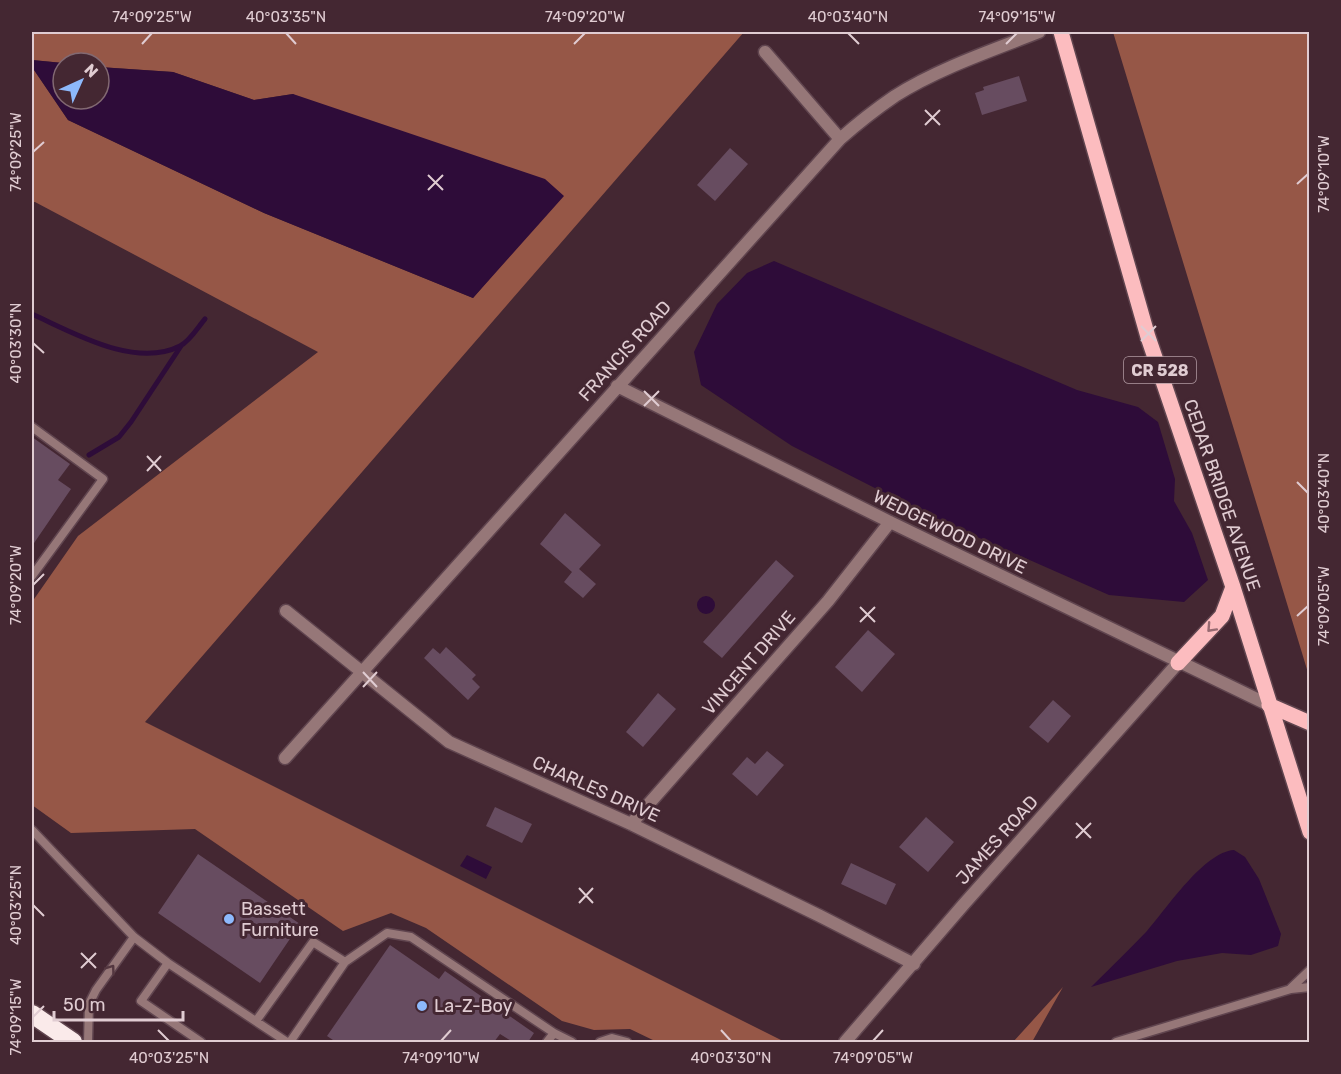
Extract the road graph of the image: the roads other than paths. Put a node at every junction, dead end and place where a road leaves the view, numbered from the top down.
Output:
1 (1039, 32) edge
2 (1061, 32) edge
3 (765, 52) dead end
4 (840, 139) junction
5 (617, 386) junction
6 (32, 427) edge
7 (890, 522) junction
8 (32, 576) edge
9 (1233, 587) junction
10 (286, 611) dead end
11 (1178, 663) junction
12 (362, 673) junction
13 (1269, 705) junction
14 (1310, 723) edge
15 (285, 758) dead end
16 (631, 824) junction
17 (32, 830) edge
18 (1310, 832) edge
19 (134, 937) junction
20 (345, 962) junction
21 (168, 963) junction
22 (914, 964) junction
23 (1310, 970) edge
24 (1310, 987) edge
25 (1291, 989) junction
26 (32, 1014) edge
27 (256, 1021) junction
28 (554, 1033) junction
29 (73, 1042) edge
30 (88, 1042) edge
31 (201, 1042) edge
32 (288, 1042) edge
33 (547, 1042) edge
34 (572, 1042) edge
35 (600, 1042) edge
36 (627, 1042) edge
37 (845, 1042) edge
38 (1116, 1042) edge

1 - 4 street, FRANCIS ROAD
2 - 9 main road, CEDAR BRIDGE AVENUE / CR 528
3 - 4 street
4 - 5 street, FRANCIS ROAD
5 - 7 street, WEDGEWOOD DRIVE
5 - 12 street, FRANCIS ROAD
6 - 8 lane
7 - 11 street, WEDGEWOOD DRIVE
7 - 16 street, VINCENT DRIVE
9 -> 11 main road
9 - 13 main road, CEDAR BRIDGE AVENUE / CR 528
10 - 12 street, CHARLES DRIVE
11 - 13 street, WEDGEWOOD DRIVE
11 - 22 street, JAMES ROAD
12 - 15 street, FRANCIS ROAD
12 - 16 street, CHARLES DRIVE
13 - 14 main road
13 - 18 main road, CEDAR BRIDGE AVENUE / CR 528
16 - 22 street, CHARLES DRIVE
17 - 19 lane
19 - 21 lane
30 -> 19 lane
20 - 27 lane
20 - 28 lane
20 - 32 lane
21 - 27 lane
21 - 31 lane
22 - 37 street, JAMES ROAD
23 - 25 lane
24 - 25 lane
25 - 38 lane
26 - 29 highway
27 - 32 lane
28 - 33 lane
28 - 34 lane
35 - 36 lane

